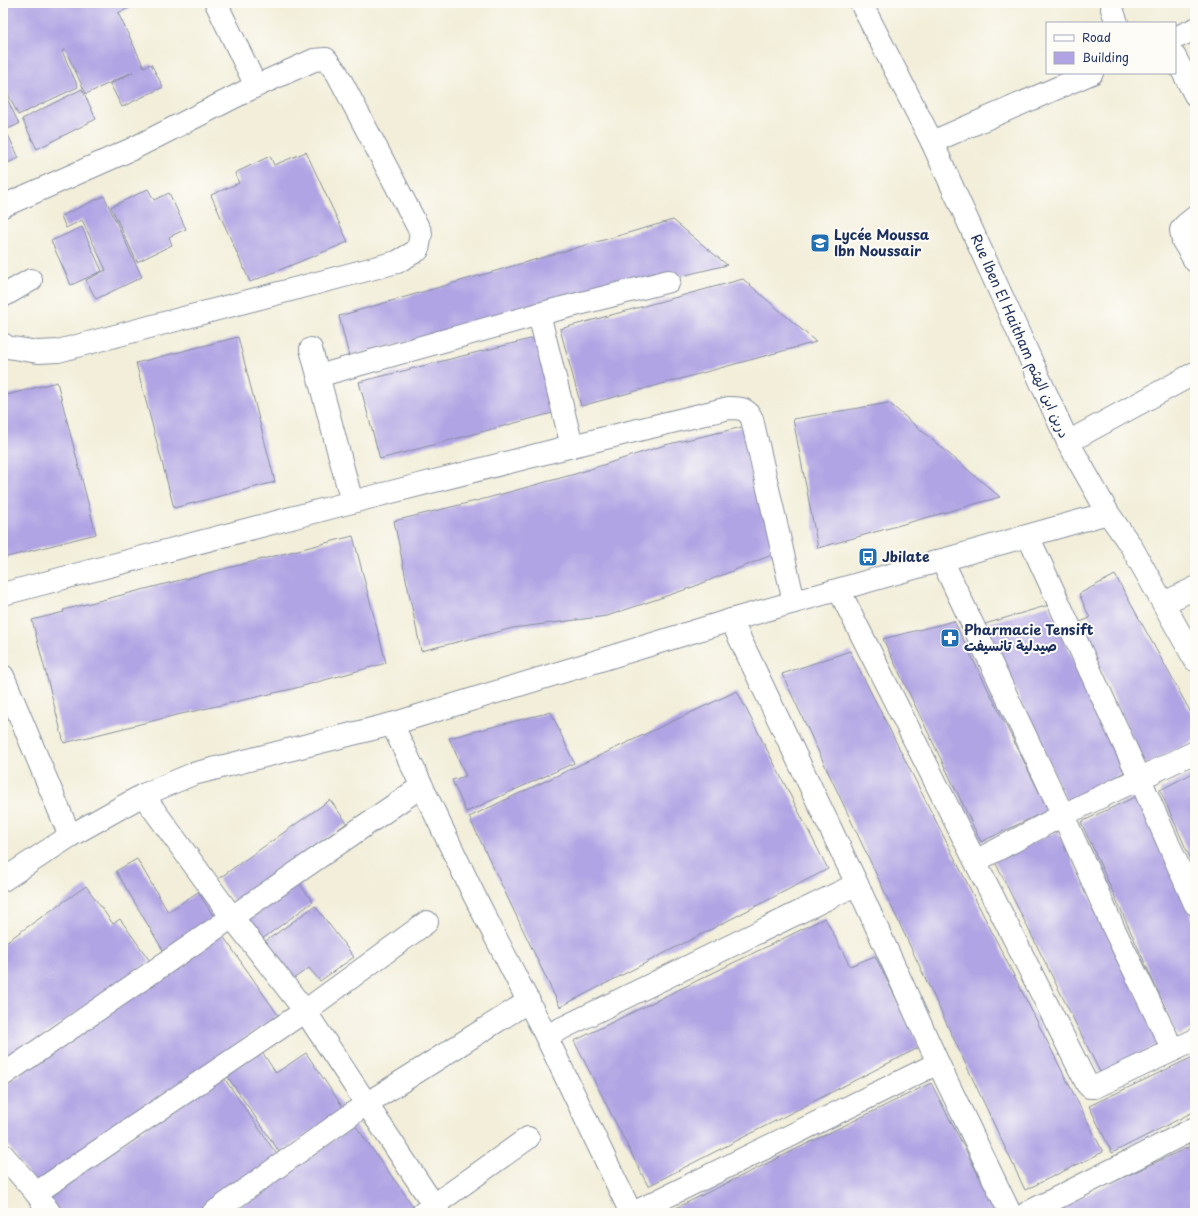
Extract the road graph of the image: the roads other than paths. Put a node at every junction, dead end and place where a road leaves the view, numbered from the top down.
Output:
1 (216, 3) edge
2 (861, 3) edge
3 (1113, 3) edge
4 (1117, 22) edge
5 (1195, 29) edge
6 (1176, 38) edge
7 (1176, 59) edge
8 (1090, 74) edge
9 (256, 86) junction
10 (1195, 95) edge
11 (932, 142) junction
12 (3, 206) edge
13 (1195, 217) edge
14 (1195, 261) edge
15 (31, 280) dead end
16 (669, 281) dead end
17 (3, 296) edge
18 (539, 314) junction
19 (3, 344) edge
20 (311, 349) dead end
21 (1195, 373) edge
22 (318, 376) junction
23 (1068, 442) junction
24 (572, 446) junction
25 (352, 502) junction
26 (1108, 513) junction
27 (1028, 536) junction
28 (942, 560) junction
29 (1195, 588) edge
30 (839, 590) junction
31 (3, 594) edge
32 (794, 602) junction
33 (1164, 603) junction
34 (731, 620) junction
35 (1195, 660) edge
36 (3, 676) edge
37 (392, 724) junction
38 (1195, 752) edge
39 (1140, 779) junction
40 (422, 786) junction
41 (142, 794) junction
42 (1063, 815) junction
43 (70, 836) junction
44 (976, 861) junction
45 (3, 880) edge
46 (857, 884) junction
47 (1195, 904) edge
48 (232, 917) junction
49 (428, 922) dead end
50 (529, 1001) junction
51 (305, 1011) junction
52 (546, 1036) junction
53 (1195, 1040) edge
54 (1173, 1050) junction
55 (938, 1063) junction
56 (3, 1075) edge
57 (366, 1104) junction
58 (1195, 1128) edge
59 (528, 1138) dead end
60 (3, 1155) edge
61 (36, 1193) junction
62 (432, 1210) edge
63 (50, 1213) edge
64 (213, 1213) edge
65 (632, 1213) edge
66 (1010, 1213) edge
67 (1027, 1213) edge

1 - 9 street
2 - 11 street, Rue Iben El Haitham دربن ابن الهثم
3 - 4 street
5 - 6 street
7 - 10 street
8 - 11 street
9 - 12 street
9 - 19 street
11 - 23 street, Rue Iben El Haitham دربن ابن الهثم
13 - 14 street
15 - 17 street
16 - 18 street
18 - 22 street
18 - 24 street
20 - 22 street
21 - 23 street
22 - 25 street
23 - 26 street, Rue Iben El Haitham دربن ابن الهثم
24 - 25 street
24 - 32 street
25 - 31 street
26 - 27 street
26 - 33 street, Rue Iben El Haitham دربن ابن الهثم
27 - 28 street
27 - 39 street
28 - 30 street
28 - 42 street
29 - 33 street
30 - 32 street
30 - 44 street
32 - 34 street
33 - 35 street, Rue Iben El Haitham دربن ابن الهثم
34 - 37 street
34 - 46 street
36 - 43 street
37 - 40 street
37 - 41 street
38 - 39 street
39 - 42 street
39 - 47 street
40 - 48 street
40 - 50 street
41 - 43 street
41 - 48 street
42 - 44 street
42 - 54 street
43 - 45 street
44 - 54 street
46 - 52 street
46 - 55 street
48 - 51 street
48 - 56 street
49 - 51 street
50 - 52 street
50 - 57 street
51 - 57 street
51 - 61 street
52 - 65 street
53 - 54 street
55 - 65 street
55 - 66 street
57 - 62 street
57 - 64 street
58 - 67 street
59 - 62 street
60 - 61 street
61 - 63 street

